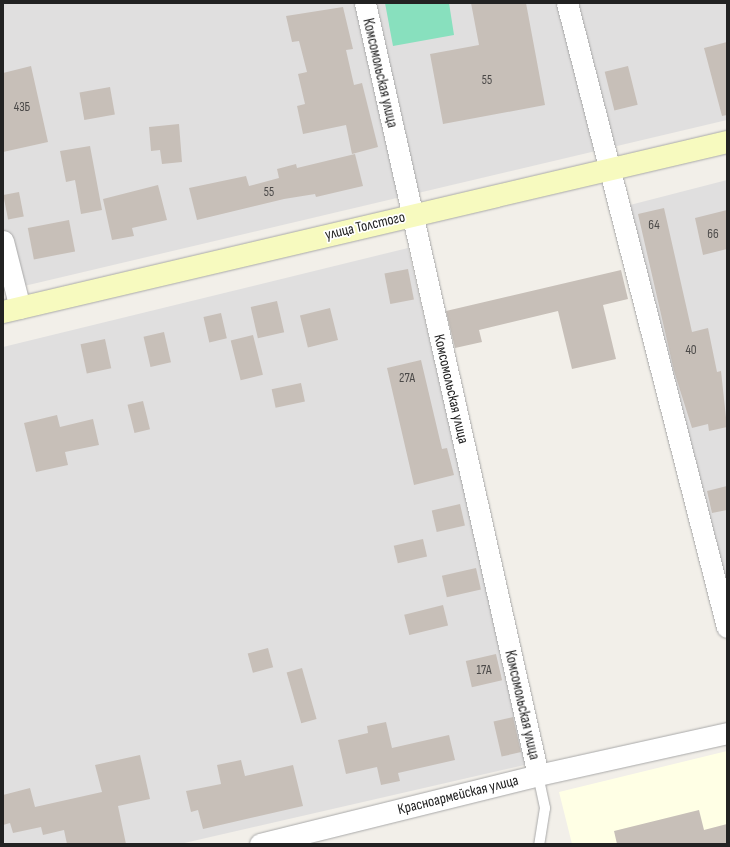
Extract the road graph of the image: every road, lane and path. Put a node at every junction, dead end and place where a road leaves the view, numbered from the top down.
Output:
1 (365, 3) edge
2 (567, 3) edge
3 (727, 142) edge
4 (608, 170) junction
5 (412, 215) junction
6 (3, 241) edge
7 (11, 310) edge
8 (727, 627) edge
9 (727, 733) edge
10 (538, 775) junction
11 (260, 844) edge
12 (539, 844) edge

1 - 5 street, Комсомольская улица
2 - 4 street
3 - 4 street, улица Толстого
4 - 5 street, улица Толстого
4 - 8 street
5 - 7 street, улица Толстого
5 - 10 street, Комсомольская улица
6 - 7 street
9 - 10 street, Красноармейская улица
10 - 11 street, Красноармейская улица
10 - 12 lane

